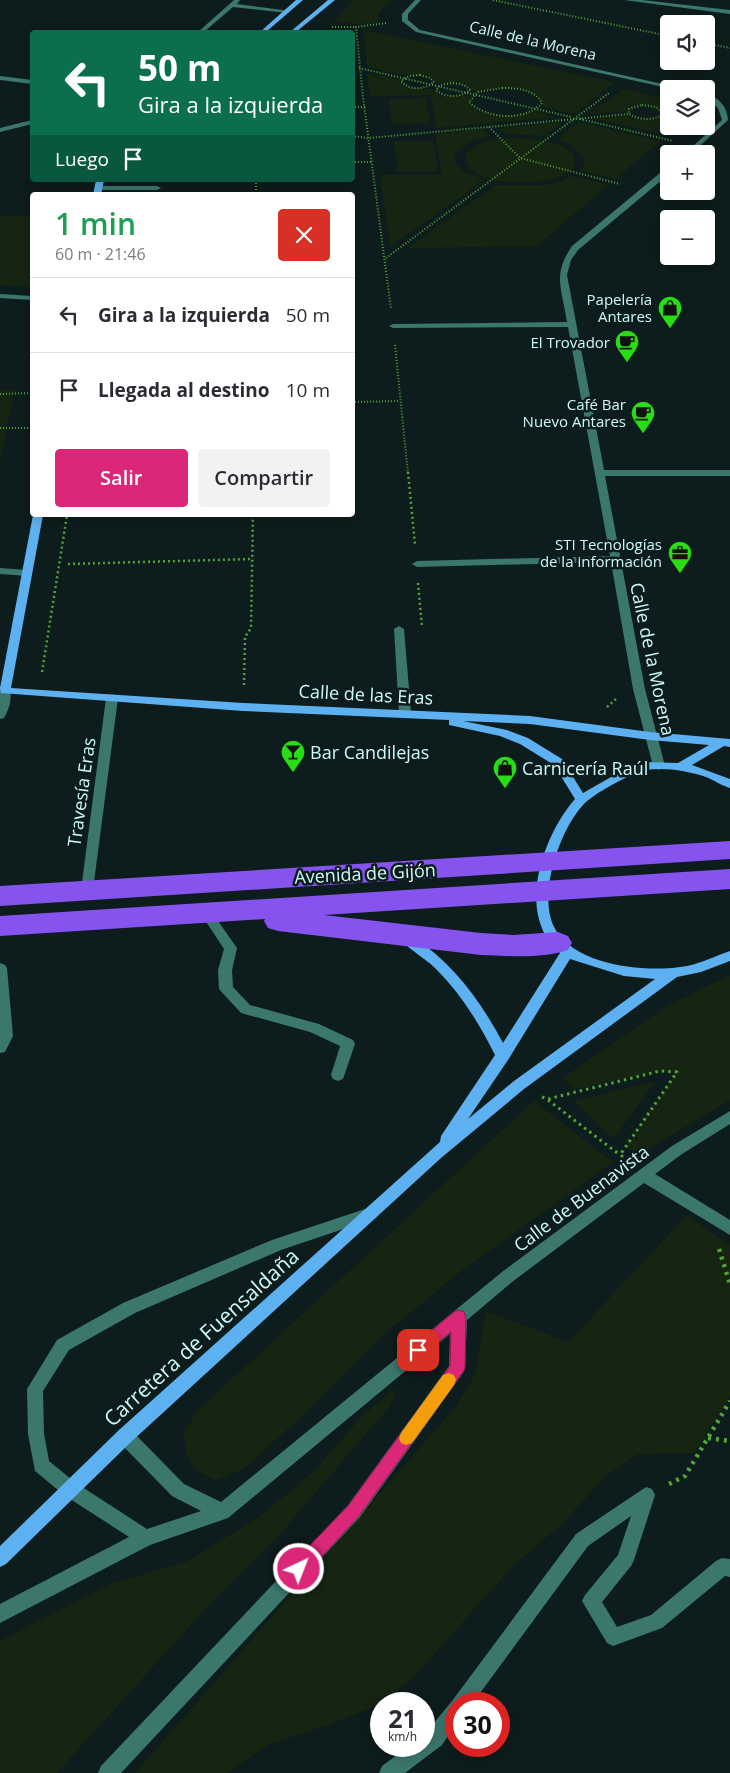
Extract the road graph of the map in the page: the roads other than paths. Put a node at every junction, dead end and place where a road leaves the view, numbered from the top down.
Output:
1 (237, 0) edge
2 (300, 0) edge
3 (332, 0) edge
4 (418, 0) edge
5 (627, 0) edge
6 (232, 5) junction
7 (287, 11) junction
8 (730, 12) edge
9 (203, 30) edge
10 (265, 30) edge
11 (295, 30) edge
12 (0, 78) edge
13 (30, 82) edge
14 (660, 84) edge
15 (715, 101) edge
16 (727, 110) edge
17 (30, 116) edge
18 (30, 122) edge
19 (0, 124) edge
20 (0, 130) edge
21 (697, 145) edge
22 (660, 178) edge
23 (99, 188) edge
24 (157, 188) dead end
25 (0, 296) edge
26 (30, 298) edge
27 (572, 324) junction
28 (393, 326) dead end
29 (599, 473) junction
30 (730, 473) edge
31 (38, 517) edge
32 (615, 560) junction
33 (417, 564) dead end
34 (0, 571) edge
35 (27, 573) junction
36 (399, 629) dead end
37 (2, 691) edge
38 (112, 698) junction
39 (408, 714) junction
40 (0, 715) edge
41 (650, 736) junction
42 (726, 743) edge
43 (658, 766) junction
44 (680, 767) junction
45 (730, 784) edge
46 (581, 800) junction
47 (730, 850) edge
48 (549, 862) junction
49 (730, 879) edge
50 (87, 890) junction
51 (541, 890) junction
52 (0, 896) edge
53 (207, 914) junction
54 (0, 926) edge
55 (397, 933) junction
56 (563, 947) junction
57 (730, 956) edge
58 (0, 968) edge
59 (673, 973) junction
60 (0, 1048) edge
61 (503, 1056) junction
62 (338, 1075) dead end
63 (730, 1117) edge
64 (436, 1154) junction
65 (644, 1175) junction
66 (372, 1212) junction
67 (730, 1228) edge
68 (459, 1317) junction
69 (125, 1436) junction
70 (70, 1489) junction
71 (222, 1512) junction
72 (146, 1538) junction
73 (0, 1558) edge
74 (730, 1568) edge
75 (0, 1614) edge
76 (469, 1692) edge
77 (445, 1724) edge
78 (108, 1773) edge
79 (390, 1773) edge

1 - 6 street
2 - 7 main road
3 - 11 main road
4 - 14 street, Calle de la Morena
5 - 8 street
6 - 7 street
6 - 9 street
7 - 10 main road
12 - 13 street
15 - 16 street
16 - 21 street
17 - 19 street
18 - 20 street
22 - 27 street, Calle de la Morena
23 - 24 street
25 - 26 street
27 - 28 street
27 - 29 street, Calle de la Morena
29 - 30 street
29 - 32 street, Calle de la Morena
31 - 35 main road
32 - 33 street
32 - 41 street, Calle de la Morena
34 - 35 street
35 - 37 main road
36 - 39 street
37 - 38 main road, Calle de las Eras
37 - 40 street
38 - 39 main road, Calle de las Eras
38 - 50 street, Travesía Eras
39 - 41 main road, Calle de las Eras
39 - 46 main road
41 - 42 main road, Calle de las Eras
41 - 43 street, Calle de la Morena
42 - 44 main road
43 - 44 main road
43 - 46 main road
44 - 45 main road
46 - 48 main road
47 - 48 highway, Avenida de Gijón
48 - 50 highway, Avenida de Gijón
48 - 51 main road
49 - 51 highway, Avenida de Gijón
50 - 52 highway, Avenida de Gijón
51 - 53 highway, Avenida de Gijón
51 - 56 main road
53 - 54 highway, Avenida de Gijón
53 - 55 highway
53 - 62 street
55 - 56 highway
55 - 61 main road
56 - 59 main road
56 - 61 main road
57 - 59 main road
58 - 60 street
59 - 64 main road
61 - 64 main road
63 - 65 street, Calle de Buenavista
64 - 66 main road, Carretera de Fuensaldaña
65 - 67 street
65 - 68 street, Calle de Buenavista
66 - 69 main road, Carretera de Fuensaldaña
66 - 70 street
68 - 71 street, Calle de Buenavista
68 - 78 street
69 - 70 main road, Carretera de Fuensaldaña
69 - 71 street
70 - 72 street
70 - 73 main road, Carretera de Fuensaldaña
71 - 72 street
72 - 75 street
74 - 76 street
77 - 79 street

